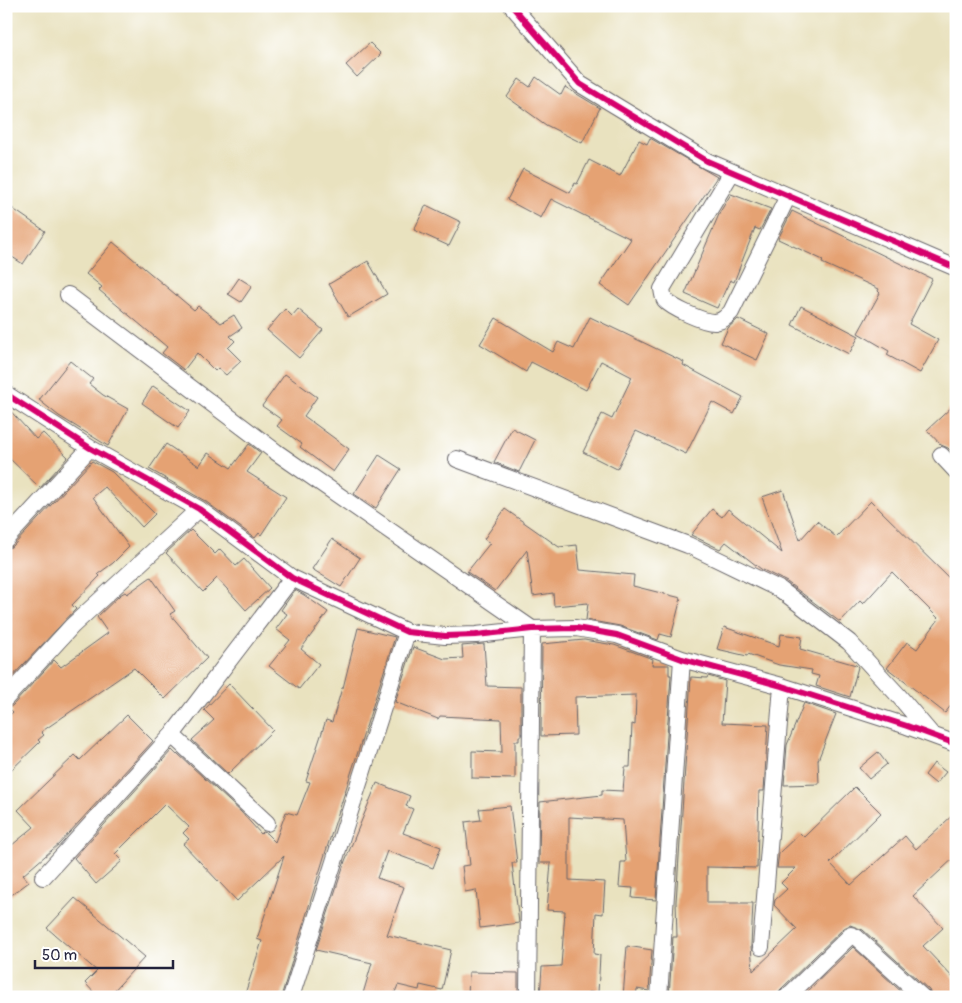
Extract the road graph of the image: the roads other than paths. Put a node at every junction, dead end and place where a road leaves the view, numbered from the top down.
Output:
1 (512, 6) edge
2 (732, 172) junction
3 (788, 196) junction
4 (956, 268) edge
5 (68, 294) dead end
6 (6, 394) edge
7 (90, 448) junction
8 (941, 455) dead end
9 (457, 459) dead end
10 (956, 471) edge
11 (199, 509) junction
12 (6, 539) edge
13 (292, 578) junction
14 (532, 629) junction
15 (407, 632) junction
16 (682, 659) junction
17 (782, 686) junction
18 (6, 698) edge
19 (172, 735) junction
20 (932, 736) junction
21 (956, 744) edge
22 (268, 823) dead end
23 (43, 877) dead end
24 (762, 947) dead end
25 (291, 997) edge
26 (528, 997) edge
27 (659, 997) edge
28 (787, 997) edge
29 (922, 997) edge

1 - 2 street
2 - 3 street
2 - 3 street
3 - 4 street
5 - 14 street
6 - 7 street
7 - 11 street
7 - 12 street
8 - 10 street
9 - 20 street
11 - 13 street
11 - 18 street
13 - 15 street
13 - 19 street
14 - 15 street
14 - 16 street
14 - 26 street
15 - 25 street
16 - 17 street
16 - 27 street
17 - 20 street
17 - 24 street
19 - 22 street
19 - 23 street
20 - 21 street
28 - 29 street

